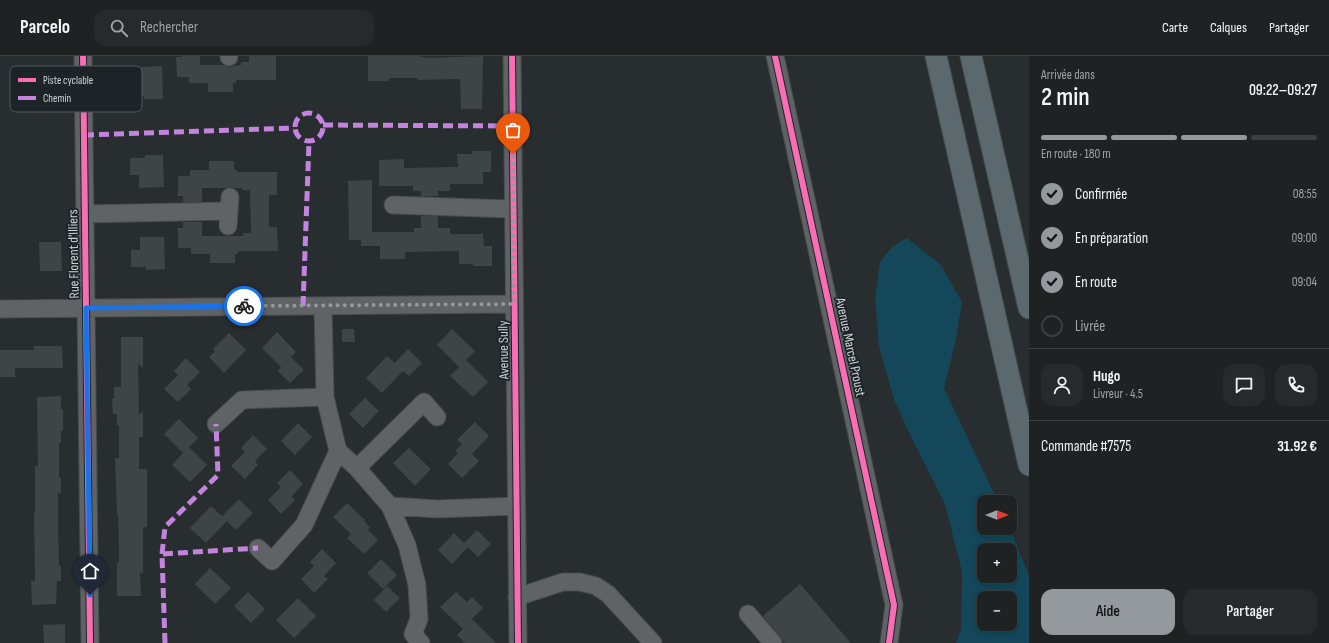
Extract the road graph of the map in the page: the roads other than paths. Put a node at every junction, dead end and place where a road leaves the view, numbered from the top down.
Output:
1 (83, 56) edge
2 (512, 56) edge
3 (775, 56) edge
4 (936, 56) edge
5 (971, 56) edge
6 (83, 66) edge
7 (84, 112) edge
8 (392, 205) dead end
9 (513, 209) junction
10 (229, 211) dead end
11 (85, 214) junction
12 (514, 304) junction
13 (323, 306) junction
14 (86, 308) junction
15 (1029, 308) edge
16 (0, 309) edge
17 (325, 397) junction
18 (437, 417) dead end
19 (216, 424) dead end
20 (338, 451) junction
21 (1029, 465) edge
22 (357, 468) junction
23 (390, 506) junction
24 (516, 506) junction
25 (258, 548) dead end
26 (517, 597) junction
27 (748, 614) dead end
28 (90, 643) edge
29 (421, 643) edge
30 (518, 643) edge
31 (653, 643) edge
32 (773, 643) edge
33 (889, 643) edge

1 - 6 street, Rue Florent d'Illiers
2 - 9 street, Avenue Sully
3 - 33 street, Avenue Marcel Proust
4 - 21 main road
5 - 15 main road
7 - 11 street, Rue Florent d'Illiers
8 - 9 street
9 - 12 street, Avenue Sully
10 - 11 street
11 - 14 street, Rue Florent d'Illiers
12 - 13 street
12 - 24 street, Avenue Sully
13 - 14 street
13 - 17 street
14 - 16 street
14 - 28 street, Rue Florent d'Illiers
17 - 19 street
17 - 20 street
18 - 22 street
20 - 22 street
20 - 25 street
22 - 23 street
23 - 24 street
23 - 29 street
24 - 26 street, Avenue Sully
26 - 30 street, Avenue Sully
26 - 31 street
27 - 32 street

